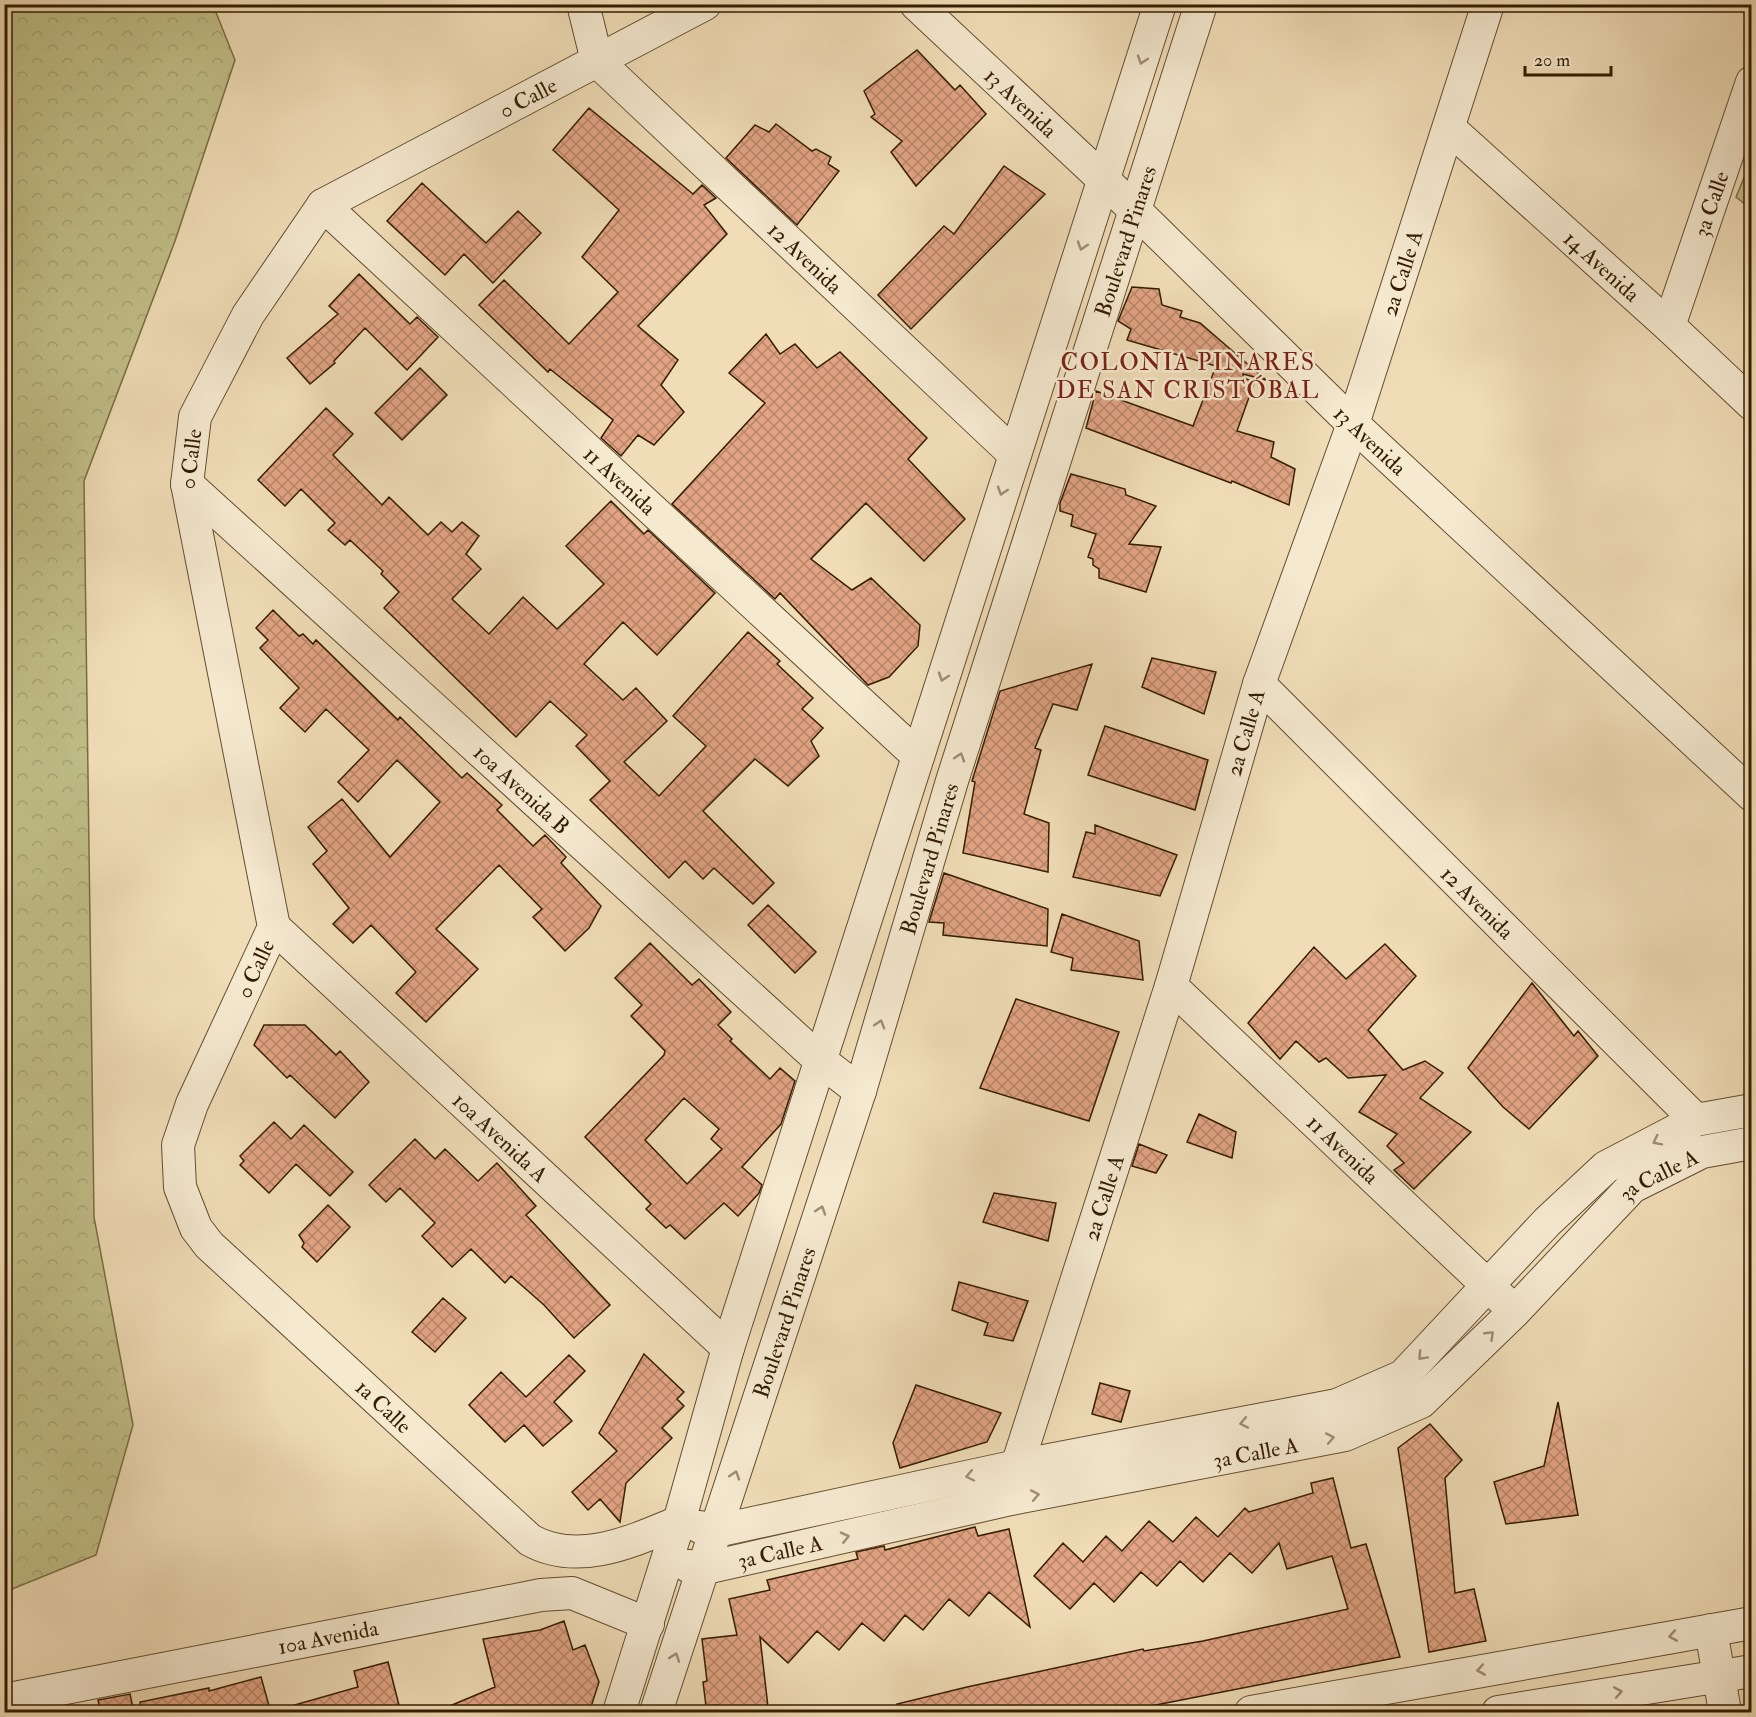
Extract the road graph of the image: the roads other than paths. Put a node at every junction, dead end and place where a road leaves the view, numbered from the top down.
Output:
1 (583, 4) edge
2 (705, 4) edge
3 (916, 4) edge
4 (1160, 4) edge
5 (1201, 4) edge
6 (1488, 4) edge
7 (597, 61) junction
8 (1752, 82) edge
9 (1449, 128) junction
10 (1104, 180) junction
11 (323, 205) junction
12 (1134, 210) junction
13 (1669, 326) junction
14 (1752, 404) edge
15 (1353, 424) junction
16 (1014, 453) junction
17 (187, 484) junction
18 (1259, 684) junction
19 (918, 756) junction
20 (1752, 795) edge
21 (274, 927) junction
22 (1171, 986) junction
23 (821, 1061) junction
24 (860, 1091) junction
25 (1752, 1110) edge
26 (1696, 1120) junction
27 (1752, 1143) edge
28 (180, 1187) joint
29 (1488, 1285) junction
30 (1514, 1311) junction
31 (728, 1348) junction
32 (1017, 1466) junction
33 (679, 1522) junction
34 (716, 1531) junction
35 (631, 1542) junction
36 (665, 1564) junction
37 (706, 1568) junction
38 (1752, 1623) edge
39 (648, 1624) junction
40 (1711, 1630) junction
41 (1752, 1671) edge
42 (1719, 1675) junction
43 (4, 1700) edge
44 (1320, 1705) edge
45 (619, 1713) edge
46 (656, 1713) edge
47 (1251, 1713) edge
48 (1498, 1713) edge
49 (1725, 1713) edge

1 - 7 street
2 - 7 street, 0 Calle
3 - 10 street, 13 Avenida
4 -> 10 street, Boulevard Pinares
5 - 12 street, Boulevard Pinares
6 - 9 street, 2a Calle A
7 - 11 street, 0 Calle
7 - 16 street, 12 Avenida
8 - 13 street, 3a Calle
9 - 13 street, 14 Avenida
9 - 15 street, 2a Calle A
10 - 12 street, 13 Avenida
10 -> 16 street, Boulevard Pinares
11 - 17 street, 0 Calle
11 - 19 street, 11 Avenida
12 - 15 street, 13 Avenida
24 -> 12 street, Boulevard Pinares
13 - 14 street, 14 Avenida
15 - 18 street, 2a Calle A
15 - 20 street, 13 Avenida
16 -> 19 street, Boulevard Pinares
17 - 21 street, 0 Calle
17 - 23 street, 10a Avenida B
18 - 22 street, 2a Calle A
18 - 26 street, 12 Avenida
19 - 23 street, Boulevard Pinares
21 - 28 street, 0 Calle
21 - 31 street, 10a Avenida A
22 - 29 street, 11 Avenida
22 - 32 street, 2a Calle A
23 - 24 street, 10a Avenida B
23 - 31 street, Boulevard Pinares
34 -> 24 street, Boulevard Pinares
25 - 26 street, 3a Calle A
26 -> 29 street, 3a Calle A
27 - 30 street, 3a Calle A
28 - 35 street, 1a Calle
29 - 30 street, 11 Avenida
29 -> 32 street, 3a Calle A
37 -> 30 street, 3a Calle A
31 - 33 street, Boulevard Pinares
32 -> 34 street, 3a Calle A
33 - 34 street, 3a Calle A
33 - 35 street, 1a Calle
33 - 36 street, Boulevard Pinares
34 - 37 street, Boulevard Pinares
35 - 36 street
36 - 37 street, 3a Calle A
36 - 39 street, Boulevard Pinares
46 -> 37 street, Boulevard Pinares
38 - 40 street
39 - 43 street, 10a Avenida
39 - 45 street, Boulevard Pinares
40 - 42 street
40 -> 44 street
41 - 42 street
48 -> 42 street
42 - 49 street
44 - 47 street

